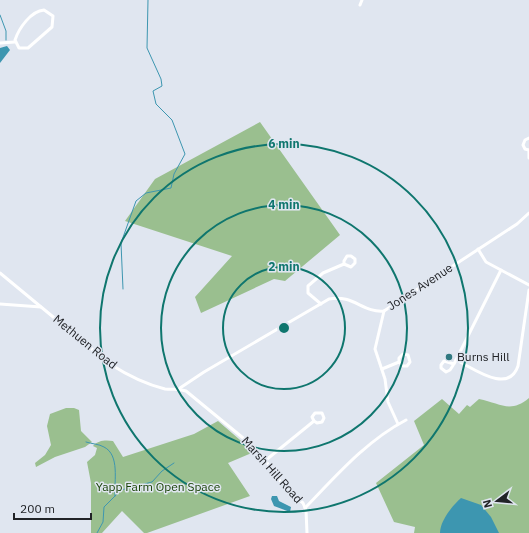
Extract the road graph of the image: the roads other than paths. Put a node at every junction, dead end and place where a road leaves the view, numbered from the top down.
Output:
1 (362, 0) edge
2 (360, 5) dead end
3 (15, 42) junction
4 (0, 44) edge
5 (529, 138) edge
6 (529, 150) edge
7 (529, 158) edge
8 (529, 213) edge
9 (478, 250) junction
10 (344, 264) dead end
11 (501, 270) junction
12 (0, 273) edge
13 (529, 285) edge
14 (529, 290) edge
15 (0, 304) edge
16 (321, 304) junction
17 (42, 308) junction
18 (384, 311) junction
19 (456, 360) junction
20 (399, 362) dead end
21 (454, 364) junction
22 (382, 369) junction
23 (180, 388) junction
24 (406, 420) dead end
25 (314, 421) dead end
26 (398, 424) junction
27 (266, 460) junction
28 (305, 508) junction
29 (306, 532) edge

1 - 2 street
3 - 3 street
3 - 4 street
5 - 6 street
6 - 7 street
8 - 9 street, Jones Avenue
9 - 11 street
9 - 18 street, Jones Avenue
10 - 16 street
11 - 13 street
11 - 19 street
12 - 17 street, Methuen Road
14 - 19 street
15 - 17 street
16 - 18 street, Jones Avenue
16 - 23 street, Jones Avenue
17 - 23 street, Methuen Road
18 - 22 street
19 - 21 street
20 - 22 street
21 - 21 street
22 - 26 street
23 - 27 street, Marsh Hill Road
24 - 26 street
25 - 27 street
26 - 28 street
27 - 28 street, Marsh Hill Road
28 - 29 street, Marsh Hill Road

